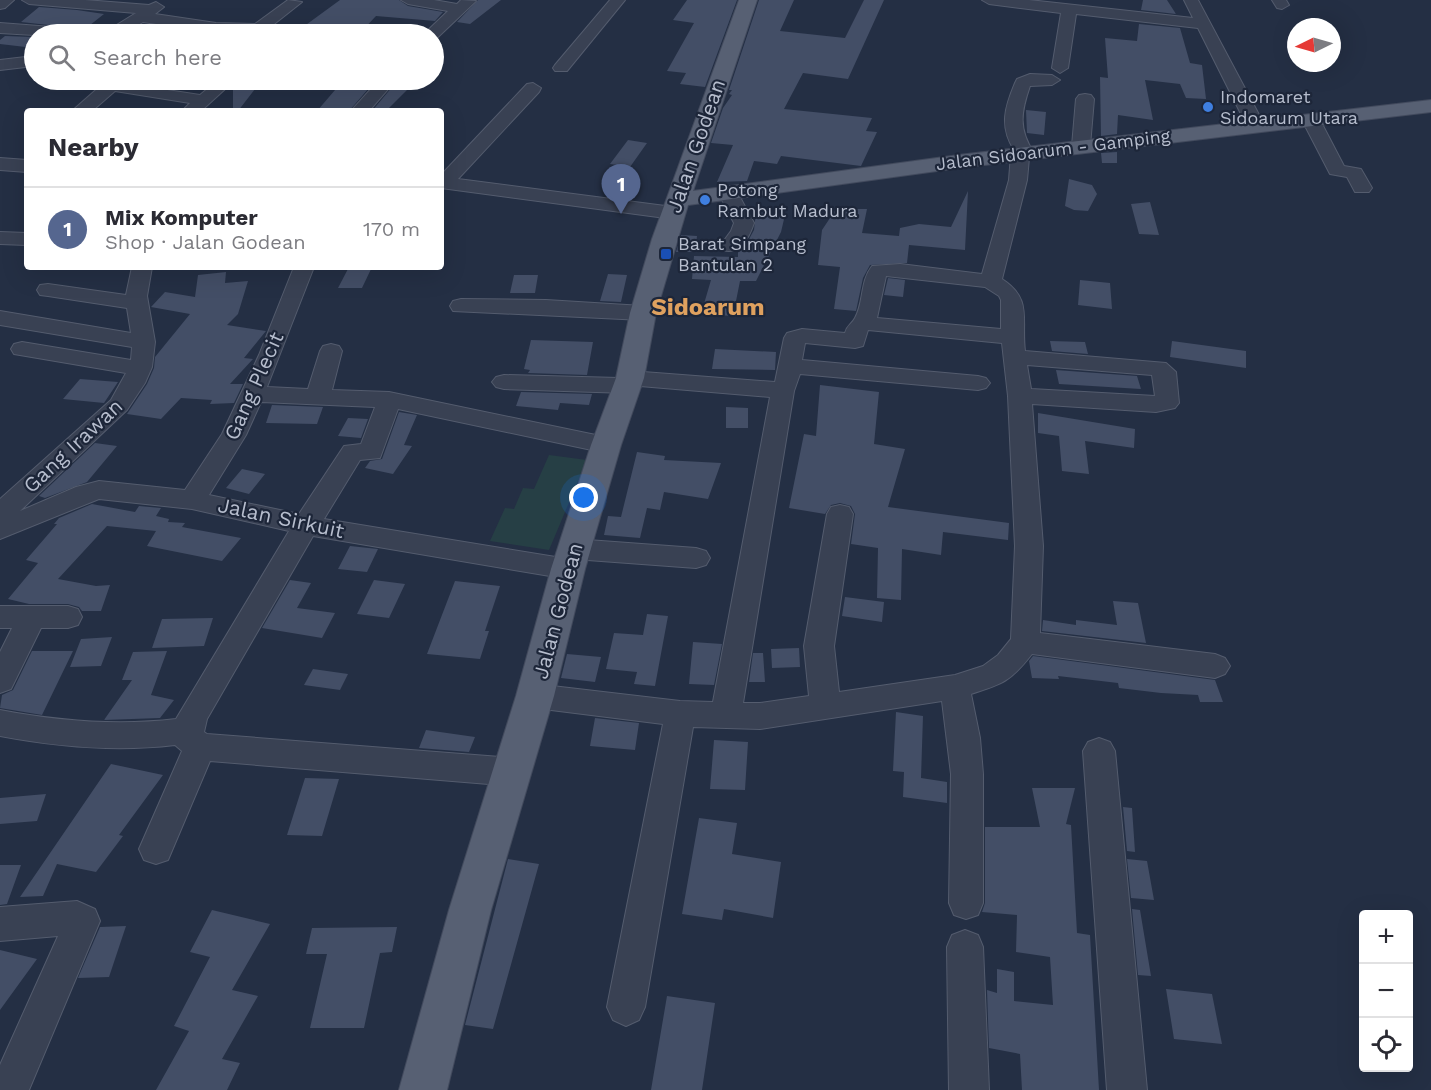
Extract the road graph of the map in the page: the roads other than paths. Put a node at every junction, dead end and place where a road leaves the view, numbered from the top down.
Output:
1 (7, 0) edge
2 (29, 0) edge
3 (167, 0) edge
4 (410, 0) edge
5 (618, 0) edge
6 (748, 0) edge
7 (989, 0) edge
8 (1191, 0) edge
9 (295, 2) dead end
10 (1030, 3) edge
11 (465, 4) edge
12 (0, 5) edge
13 (1080, 7) edge
14 (1121, 8) edge
15 (147, 13) junction
16 (129, 24) edge
17 (198, 24) edge
18 (267, 24) edge
19 (443, 24) edge
20 (1203, 24) junction
21 (0, 28) edge
22 (24, 30) edge
23 (0, 51) edge
24 (24, 52) edge
25 (24, 62) edge
26 (0, 65) edge
27 (561, 68) dead end
28 (533, 88) dead end
29 (106, 90) edge
30 (147, 90) edge
31 (163, 90) edge
32 (215, 90) edge
33 (379, 90) edge
34 (1085, 99) dead end
35 (132, 104) dead end
36 (196, 105) edge
37 (1431, 106) edge
38 (85, 108) edge
39 (363, 108) edge
40 (1311, 120) junction
41 (1256, 126) junction
42 (1081, 146) junction
43 (1022, 153) junction
44 (444, 181) edge
45 (444, 183) edge
46 (1362, 188) dead end
47 (728, 192) junction
48 (674, 206) junction
49 (0, 238) edge
50 (24, 239) edge
51 (730, 246) dead end
52 (141, 270) edge
53 (303, 270) edge
54 (991, 281) junction
55 (48, 290) dead end
56 (137, 303) junction
57 (461, 306) dead end
58 (643, 313) junction
59 (0, 318) edge
60 (865, 324) junction
61 (144, 342) junction
62 (1014, 347) junction
63 (22, 349) dead end
64 (331, 351) dead end
65 (139, 368) junction
66 (786, 377) junction
67 (504, 382) dead end
68 (629, 382) junction
69 (978, 383) dead end
70 (252, 394) junction
71 (318, 396) junction
72 (1020, 396) junction
73 (389, 400) junction
74 (606, 445) junction
75 (192, 500) junction
76 (0, 514) edge
77 (840, 514) dead end
78 (305, 525) junction
79 (0, 530) edge
80 (696, 558) dead end
81 (571, 559) junction
82 (0, 617) edge
83 (68, 617) dead end
84 (31, 619) junction
85 (1025, 642) junction
86 (1215, 666) dead end
87 (0, 681) edge
88 (955, 687) junction
89 (535, 696) junction
90 (825, 708) junction
91 (680, 714) junction
92 (726, 715) junction
93 (0, 723) edge
94 (193, 739) junction
95 (1098, 751) dead end
96 (513, 772) junction
97 (156, 849) dead end
98 (966, 903) dead end
99 (0, 924) edge
100 (965, 947) dead end
101 (626, 1007) dead end
102 (9, 1090) edge
103 (423, 1090) edge
104 (969, 1090) edge
105 (1127, 1090) edge

1 - 12 street
2 - 15 street
3 - 15 street
4 - 11 street
5 - 27 street
6 - 48 main road, Jalan Godean
7 - 10 street
8 - 20 street
9 - 18 street
10 - 13 street
11 - 19 street
13 - 14 street
13 - 43 street
14 - 20 street
15 - 16 street
15 - 17 street
20 - 41 street
21 - 22 street
23 - 24 street
25 - 26 street
28 - 44 street
29 - 38 street
30 - 35 street
31 - 36 street
32 - 36 street
33 - 39 street
34 - 42 street
37 - 40 main road, Jalan Sidoarum - Gamping
40 - 41 main road, Jalan Sidoarum - Gamping
40 - 46 street
41 - 42 main road, Jalan Sidoarum - Gamping
42 - 43 main road, Jalan Sidoarum - Gamping
43 - 47 main road, Jalan Sidoarum - Gamping
43 - 54 street
45 - 48 street
47 - 48 main road, Jalan Sidoarum - Gamping
47 - 51 street
48 - 58 main road, Jalan Godean
49 - 50 street
52 - 56 street, Gang Irawan
53 - 70 street, Gang Plecit
54 - 60 street
54 - 62 street
55 - 56 street
56 - 61 street, Gang Irawan
57 - 58 street
58 - 68 main road, Jalan Godean
59 - 61 street
60 - 62 street
60 - 66 street
61 - 65 street, Gang Irawan
62 - 72 street
62 - 72 street
63 - 65 street
64 - 71 street
65 - 76 street, Gang Irawan
66 - 68 street
66 - 69 street
66 - 92 street
67 - 68 street
68 - 74 main road, Jalan Godean
70 - 71 street
70 - 75 street, Gang Plecit
71 - 73 street
72 - 85 street
73 - 74 street
73 - 78 street
74 - 81 main road, Jalan Godean
75 - 78 street, Jalan Sirkuit
75 - 79 street, Jalan Sirkuit
77 - 90 street
78 - 81 street, Jalan Sirkuit
78 - 94 street
80 - 81 street, Jalan Sirkuit
81 - 89 main road, Jalan Godean
82 - 84 street
83 - 84 street
84 - 87 street
85 - 86 street
85 - 88 street
88 - 90 street
88 - 98 street
89 - 91 street
89 - 96 main road, Jalan Godean
90 - 92 street
91 - 92 street
91 - 101 street
93 - 94 street
94 - 96 street
94 - 97 street
95 - 105 street
96 - 103 main road, Jalan Godean
99 - 102 street
100 - 104 street

